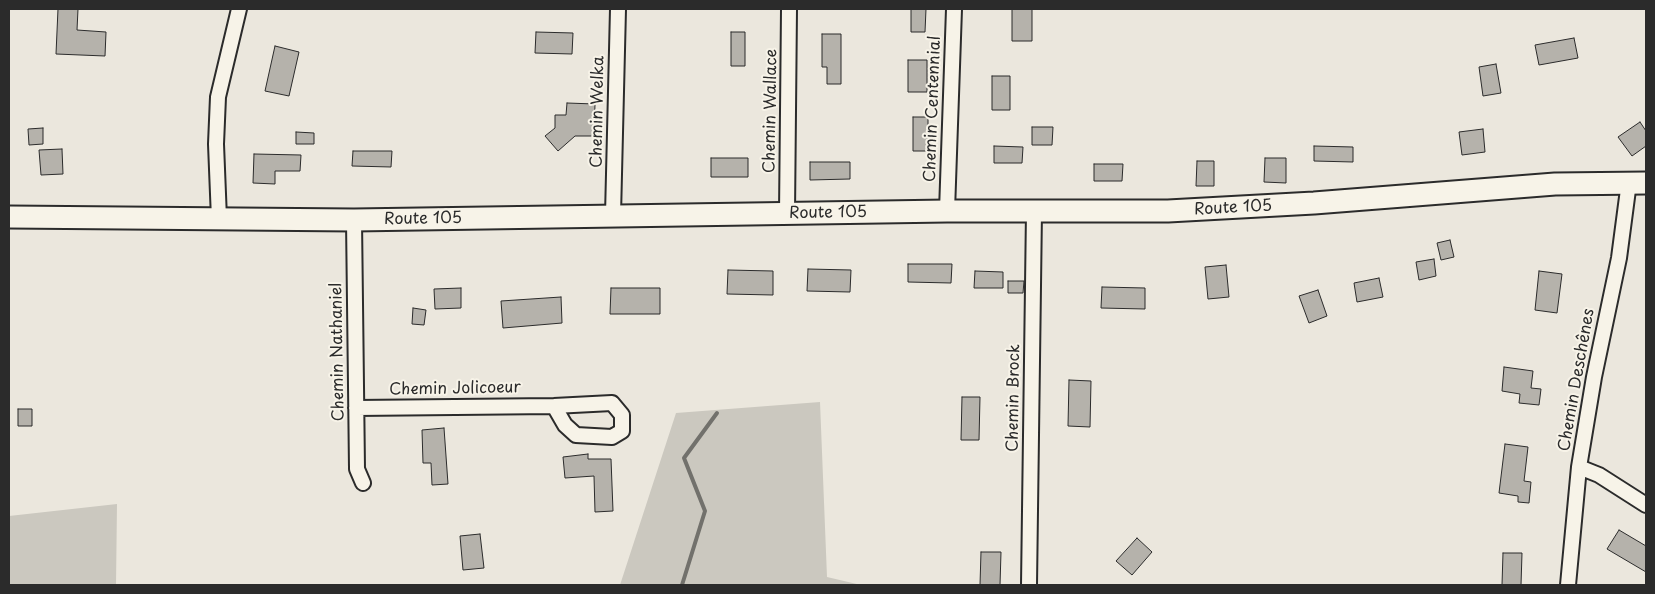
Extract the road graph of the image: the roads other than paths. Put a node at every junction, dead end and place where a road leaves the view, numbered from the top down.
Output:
1 (239, 9) edge
2 (618, 9) edge
3 (789, 9) edge
4 (954, 9) edge
5 (1638, 183) edge
6 (947, 211) junction
7 (1034, 211) junction
8 (787, 213) junction
9 (612, 215) junction
10 (9, 217) edge
11 (219, 219) junction
12 (354, 220) junction
13 (554, 406) junction
14 (356, 408) junction
15 (1580, 467) junction
16 (363, 482) dead end
17 (1646, 505) edge
18 (1029, 585) edge
19 (1568, 585) edge

1 - 11 street
2 - 9 street, Chemin Welka
3 - 8 street, Chemin Wallace
4 - 6 street, Chemin Centennial
5 - 7 main road, Route 105
5 - 15 street, Chemin Deschênes
6 - 7 main road, Route 105
6 - 8 main road, Route 105
7 - 18 street, Chemin Brock
8 - 9 main road, Route 105
9 - 12 main road, Route 105
10 - 11 main road, Route 105
11 - 12 main road, Route 105
12 - 14 street, Chemin Nathaniel
13 - 13 street, Chemin Jolicoeur
13 - 14 street, Chemin Jolicoeur
14 - 16 street, Chemin Nathaniel
15 - 17 street
15 - 19 street, Chemin Deschênes

